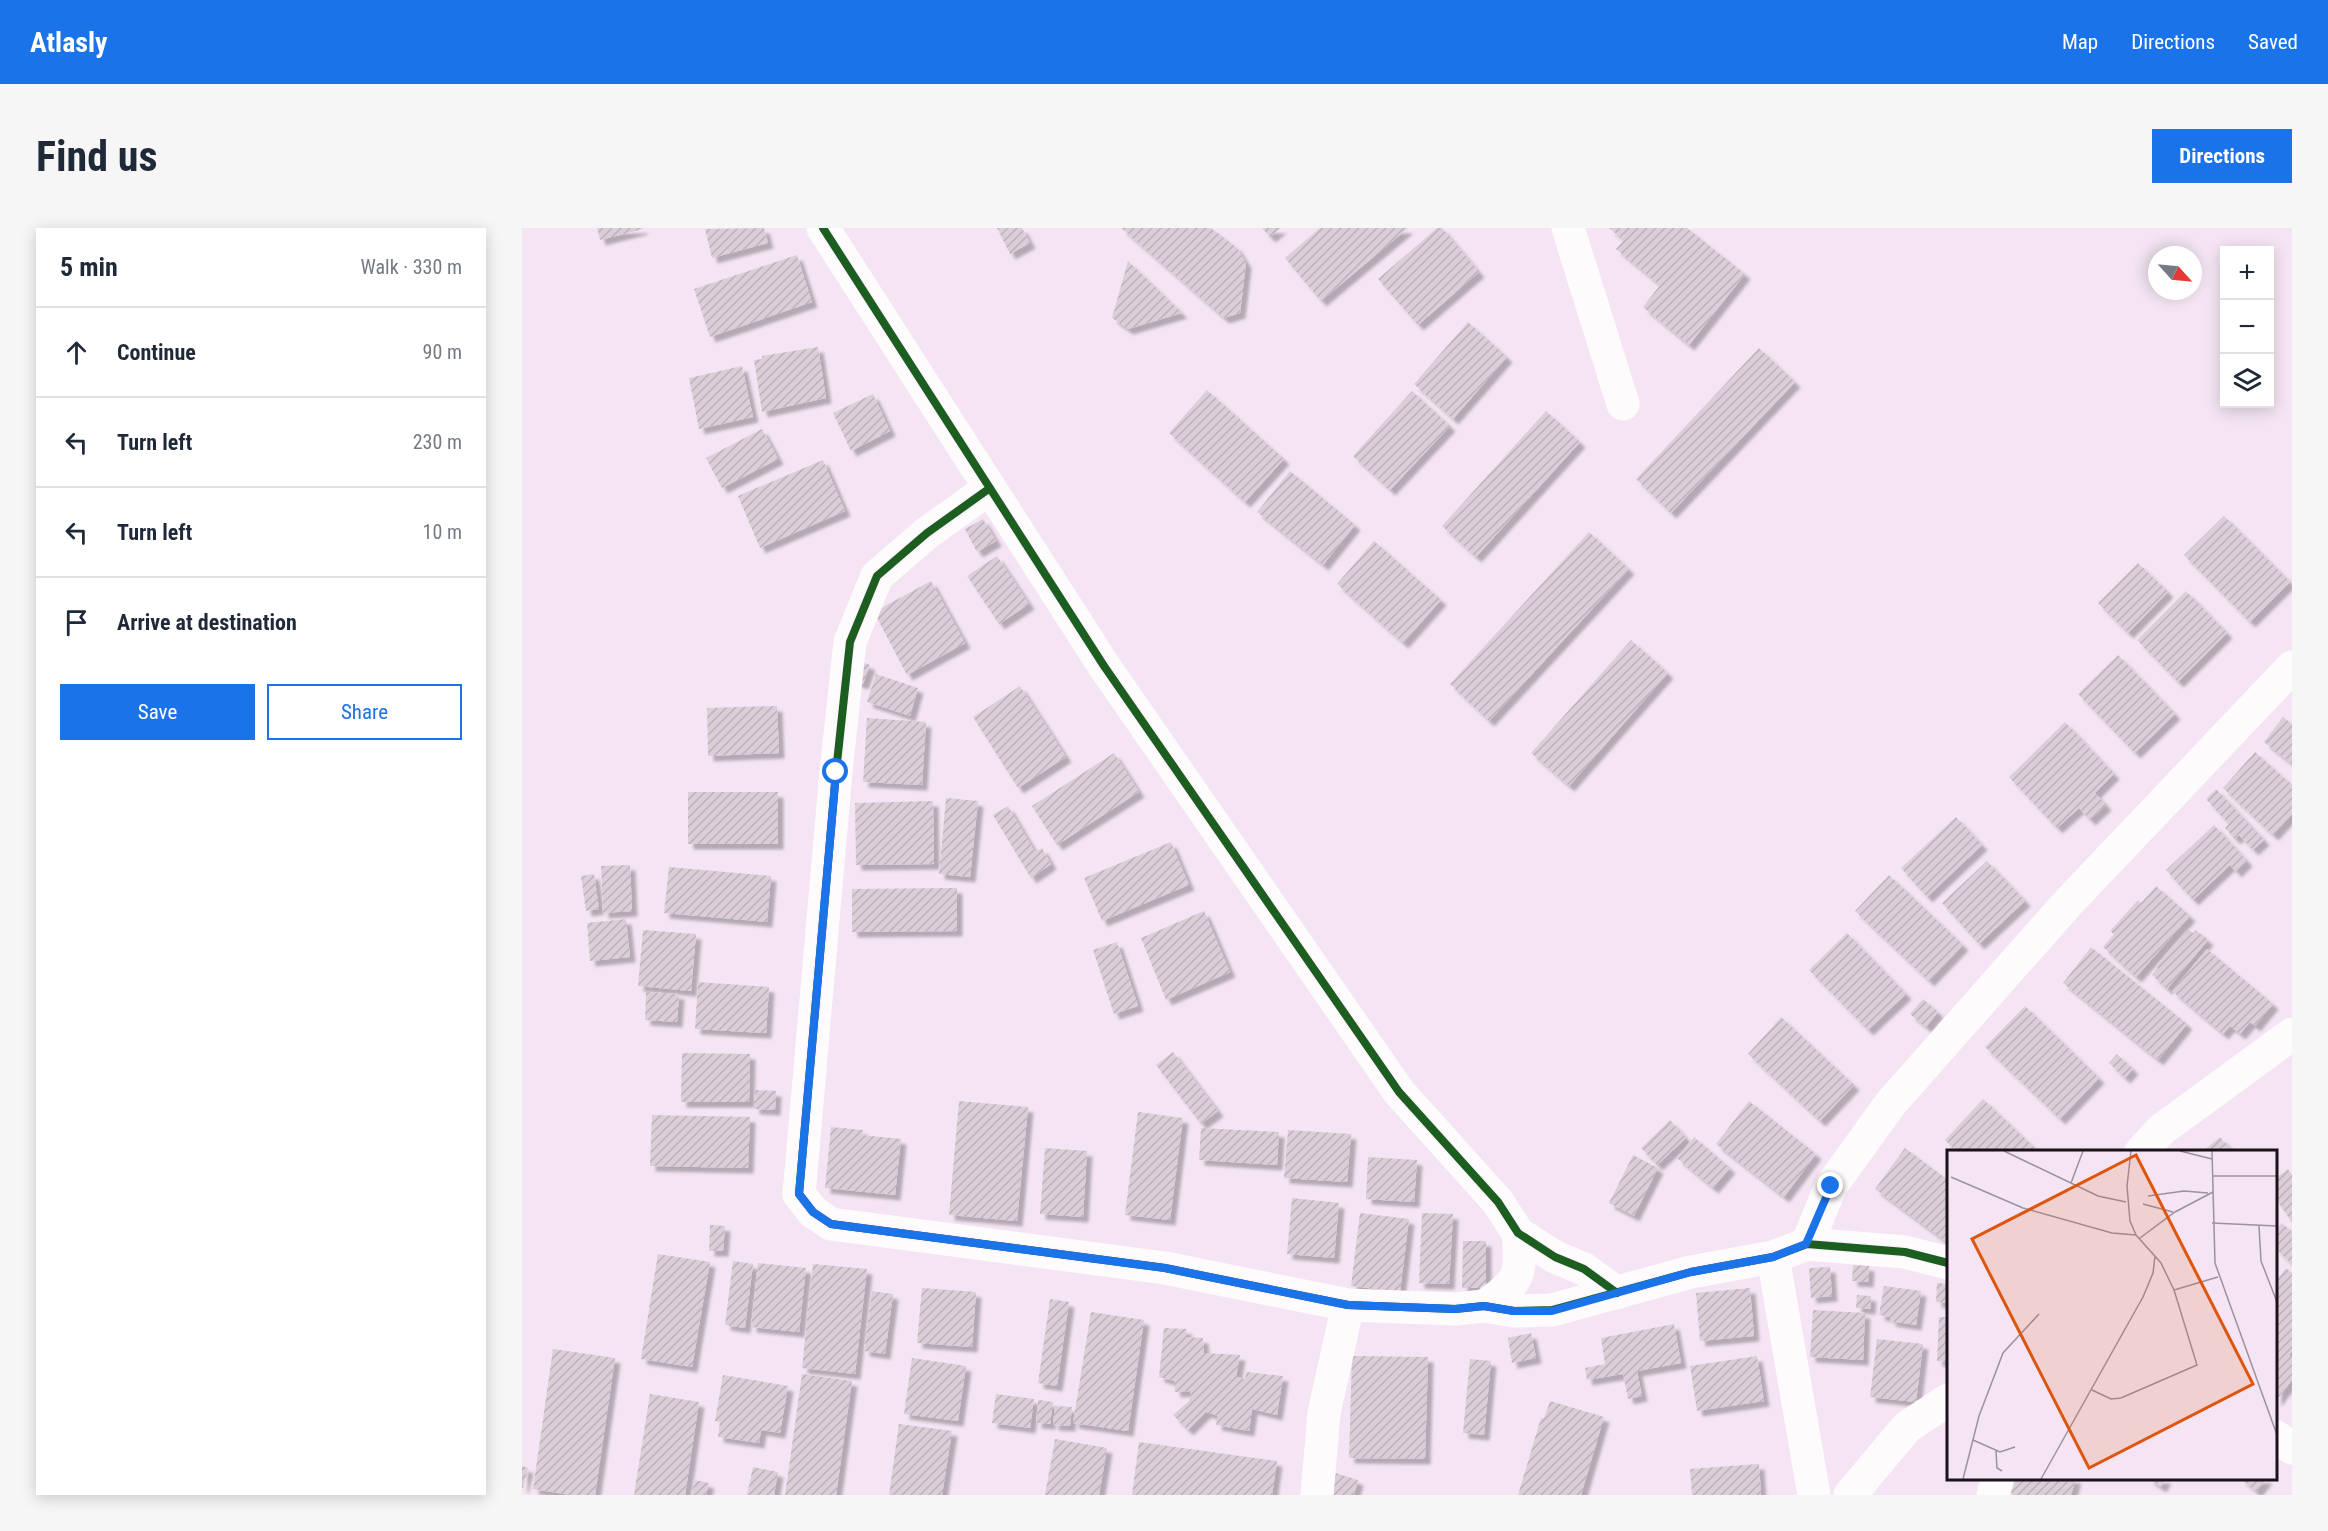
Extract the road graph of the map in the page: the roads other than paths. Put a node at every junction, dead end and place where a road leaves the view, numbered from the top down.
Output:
1 (823, 228) edge
2 (1568, 228) edge
3 (1623, 404) dead end
4 (990, 488) junction
5 (2292, 667) edge
6 (2292, 1034) edge
7 (2143, 1150) edge
8 (1518, 1233) junction
9 (1806, 1244) junction
10 (1773, 1257) junction
11 (1947, 1263) edge
12 (1617, 1293) junction
13 (1348, 1305) junction
14 (1484, 1306) junction
15 (1947, 1401) edge
16 (2277, 1438) edge
17 (2292, 1449) edge
18 (1998, 1480) edge
19 (1317, 1495) edge
20 (1814, 1495) edge
21 (1850, 1495) edge
22 (1993, 1495) edge

1 - 4 street
2 - 3 street
4 - 8 street
4 - 13 street
5 - 9 street
6 - 7 street
8 - 12 street
8 - 14 street
9 - 10 street
9 - 11 street
10 - 12 street
10 - 20 street
12 - 14 street
13 - 14 street
13 - 19 street
15 - 21 street
16 - 17 street
18 - 22 street

